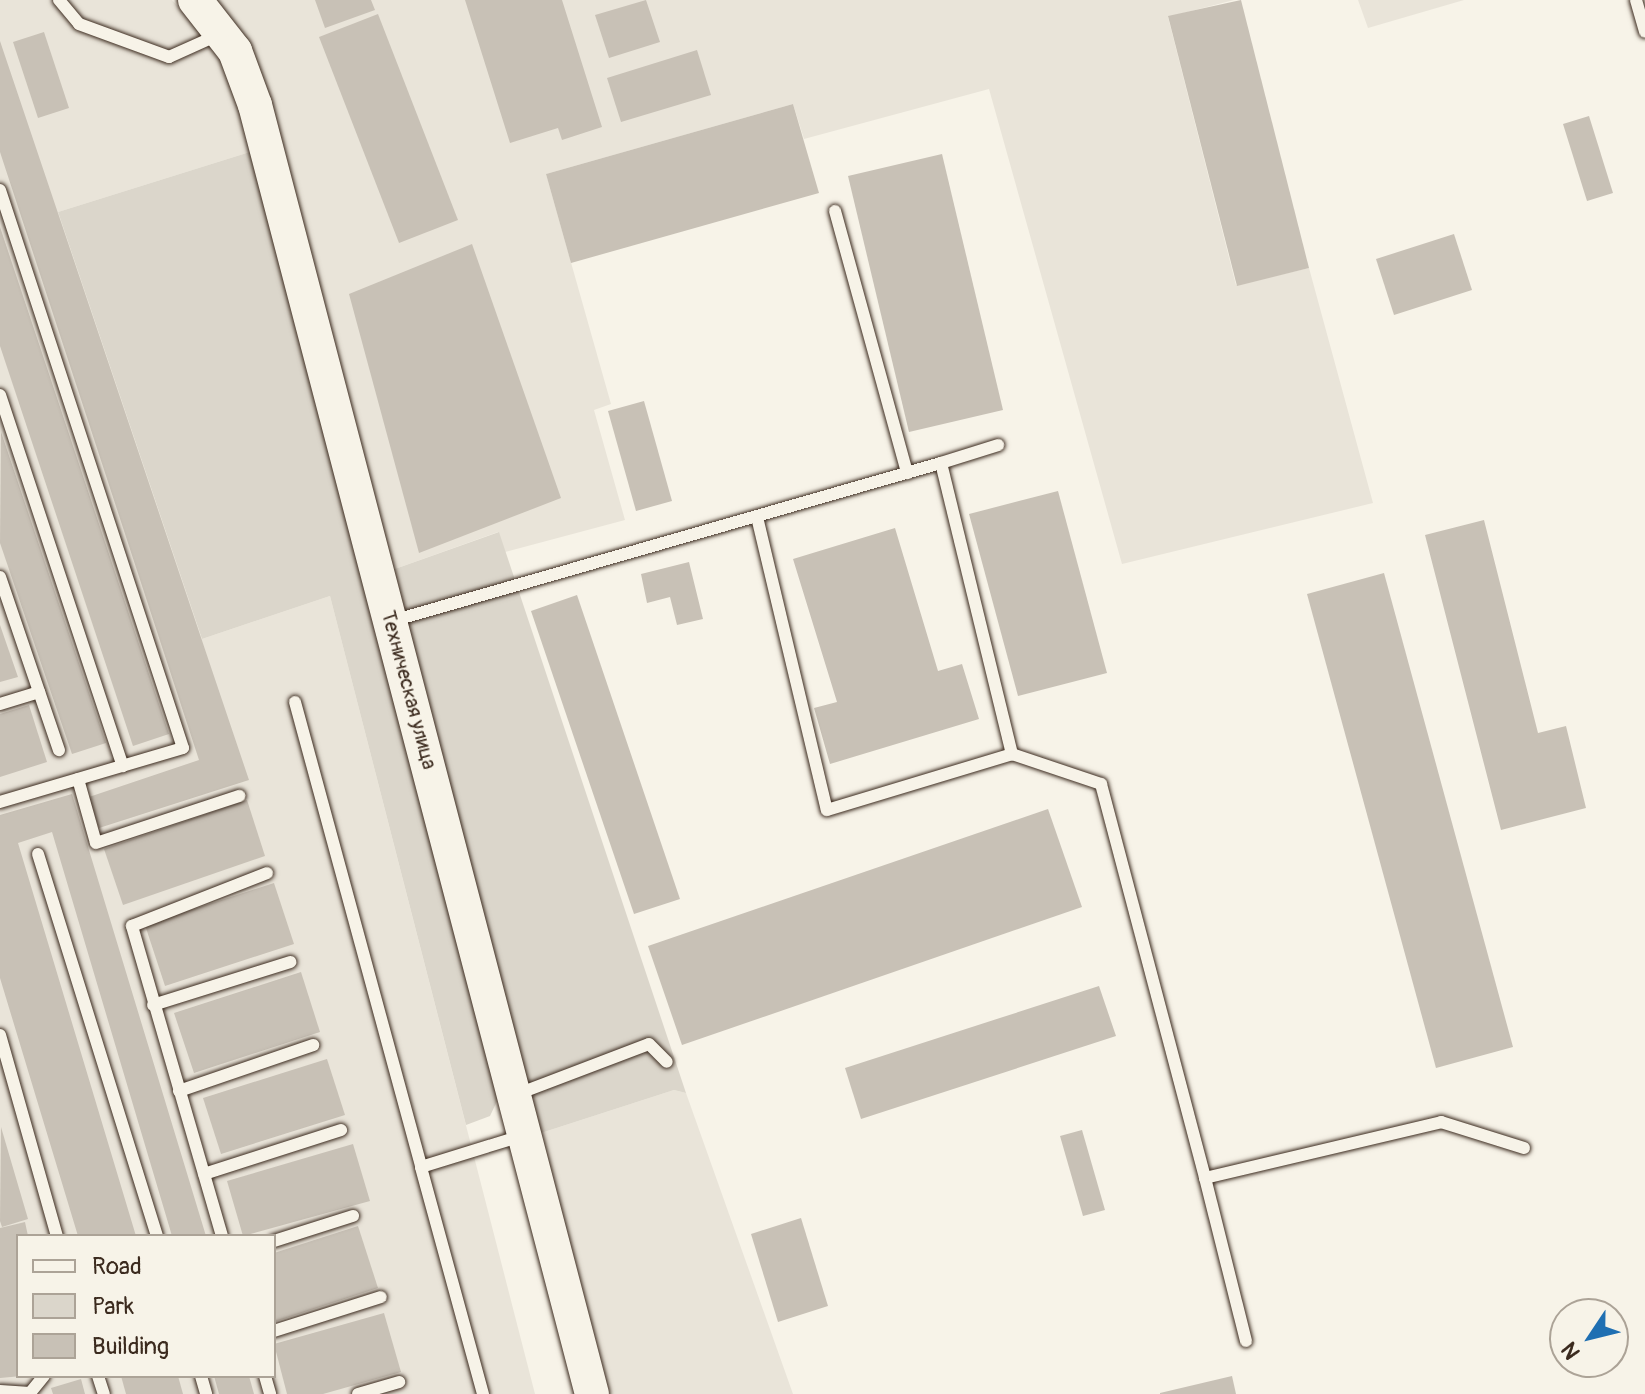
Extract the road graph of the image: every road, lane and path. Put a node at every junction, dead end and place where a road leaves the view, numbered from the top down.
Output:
1 (59, 0) edge
2 (195, 0) edge
3 (1636, 0) edge
4 (1645, 32) edge
5 (223, 33) junction
6 (0, 190) edge
7 (835, 211) dead end
8 (0, 395) edge
9 (998, 445) dead end
10 (941, 463) junction
11 (907, 473) junction
12 (757, 517) junction
13 (0, 577) edge
14 (4, 603) edge
15 (391, 621) junction
16 (39, 692) junction
17 (295, 702) dead end
18 (0, 704) edge
19 (59, 750) dead end
20 (1012, 754) junction
21 (123, 766) junction
22 (78, 779) junction
23 (239, 796) dead end
24 (0, 802) edge
25 (38, 854) dead end
26 (267, 873) dead end
27 (290, 962) dead end
28 (153, 1005) junction
29 (0, 1035) edge
30 (313, 1045) dead end
31 (667, 1062) dead end
32 (179, 1091) junction
33 (514, 1096) junction
34 (341, 1130) dead end
35 (524, 1136) junction
36 (1524, 1148) dead end
37 (421, 1167) junction
38 (204, 1174) junction
39 (1205, 1178) junction
40 (353, 1216) dead end
41 (56, 1234) edge
42 (156, 1234) edge
43 (221, 1234) edge
44 (276, 1240) edge
45 (381, 1297) dead end
46 (276, 1330) edge
47 (1246, 1341) dead end
48 (42, 1378) edge
49 (399, 1382) dead end
50 (0, 1391) edge
51 (30, 1394) edge
52 (358, 1394) edge
53 (483, 1394) edge
54 (592, 1394) edge

1 - 5 lane
2 - 5 street, Техническая улица
3 - 4 lane
5 - 15 street, Техническая улица
6 - 21 lane
7 - 11 lane
8 - 21 lane
9 - 10 lane
10 - 11 lane
10 - 20 lane
11 - 12 lane
12 - 15 lane
12 - 20 lane
13 - 14 lane
14 - 16 lane
15 - 33 street, Техническая улица
16 - 18 lane
16 - 19 lane
17 - 37 lane
20 - 39 lane
21 - 22 lane
22 - 23 lane
22 - 24 lane
25 - 42 lane
26 - 28 lane
27 - 28 lane
28 - 32 lane
29 - 41 lane
30 - 32 lane
31 - 33 lane
32 - 38 lane
33 - 35 street, Техническая улица
34 - 38 lane
35 - 37 lane
35 - 54 street, Техническая улица
36 - 39 lane
37 - 53 lane
38 - 43 lane
39 - 47 lane
40 - 44 lane
45 - 46 lane
48 - 51 lane
49 - 52 lane
50 - 51 lane

